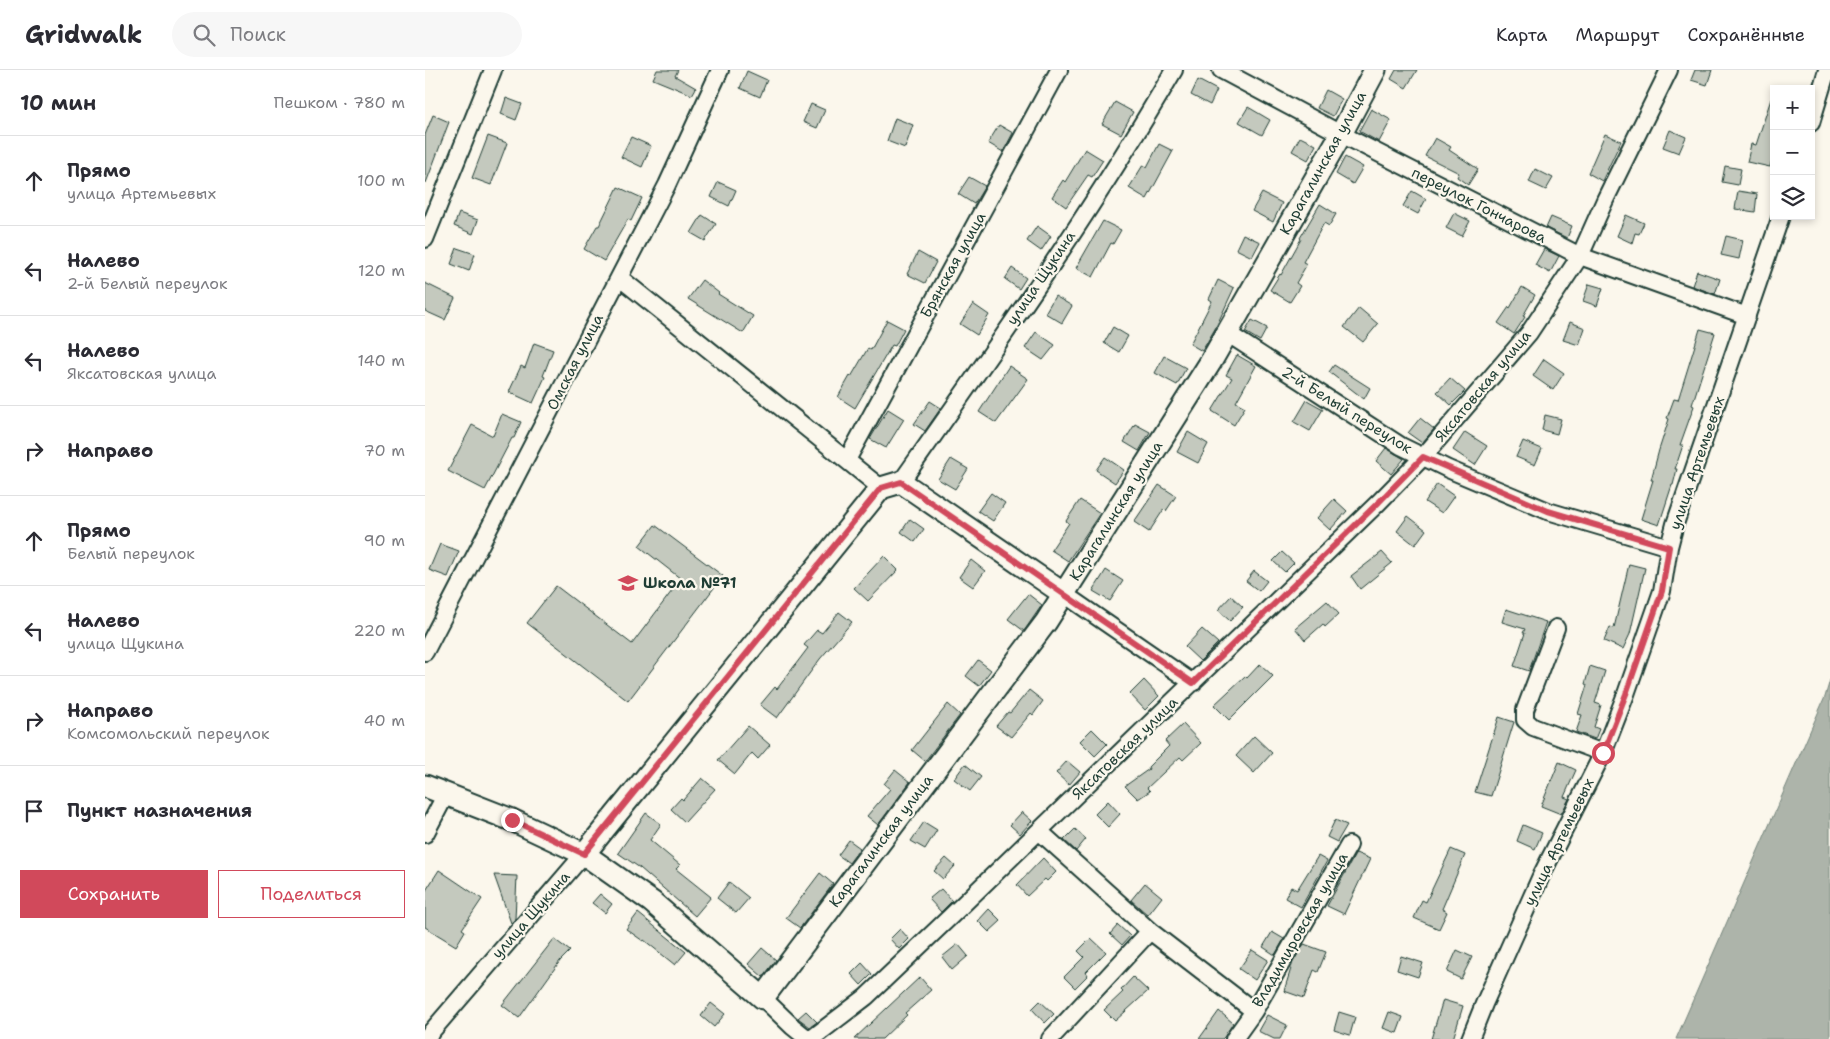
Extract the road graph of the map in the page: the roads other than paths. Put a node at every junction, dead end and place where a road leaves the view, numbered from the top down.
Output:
1 (493, 70) edge
2 (720, 70) edge
3 (1059, 70) edge
4 (1174, 70) edge
5 (1221, 70) edge
6 (1375, 70) edge
7 (1669, 70) edge
8 (1827, 70) edge
9 (1815, 110) edge
10 (1341, 134) junction
11 (1780, 220) edge
12 (425, 238) edge
13 (1580, 256) junction
14 (620, 278) junction
15 (1747, 316) junction
16 (1227, 333) junction
17 (1423, 457) junction
18 (847, 460) junction
19 (901, 482) junction
20 (881, 488) junction
21 (1669, 547) junction
22 (1064, 594) junction
23 (1556, 628) dead end
24 (425, 652) edge
25 (1193, 683) junction
26 (1603, 753) junction
27 (425, 786) edge
28 (446, 794) junction
29 (1039, 831) junction
30 (425, 834) edge
31 (1349, 846) dead end
32 (584, 854) junction
33 (1150, 931) junction
34 (763, 998) junction
35 (1254, 1011) junction
36 (425, 1039) edge
37 (809, 1039) edge
38 (1050, 1039) edge
39 (1234, 1039) edge
40 (1470, 1039) edge

1 - 12 street
2 - 14 street, Омская улица
3 - 18 street, Брянская улица
4 - 19 street, улица Щукина
5 - 10 street, переулок Гончарова
6 - 10 street, Карагалинская улица
7 - 13 street, Яксатовская улица
8 - 9 street
10 - 13 street, переулок Гончарова
10 - 16 street, Карагалинская улица
11 - 15 street, улица Артемьевых
13 - 15 street, переулок Гончарова
13 - 17 street, Яксатовская улица
14 - 18 street
14 - 24 street, Омская улица
15 - 21 street, улица Артемьевых
16 - 17 street, 2-й Белый переулок
16 - 22 street, Карагалинская улица
17 - 21 street, 2-й Белый переулок
17 - 25 street, Яксатовская улица
18 - 20 street
19 - 20 street
19 - 22 street
20 - 32 street, улица Щукина
21 - 26 street, улица Артемьевых
22 - 25 street
22 - 34 street, Карагалинская улица
23 - 26 street
25 - 29 street, Яксатовская улица
26 - 40 street, улица Артемьевых
27 - 28 street
28 - 30 street
28 - 32 street
29 - 33 street
29 - 37 street, Яксатовская улица
31 - 35 street, Владимировская улица
32 - 34 street
32 - 36 street, улица Щукина
33 - 35 street
33 - 38 street
34 - 37 street
35 - 39 street, Владимировская улица

